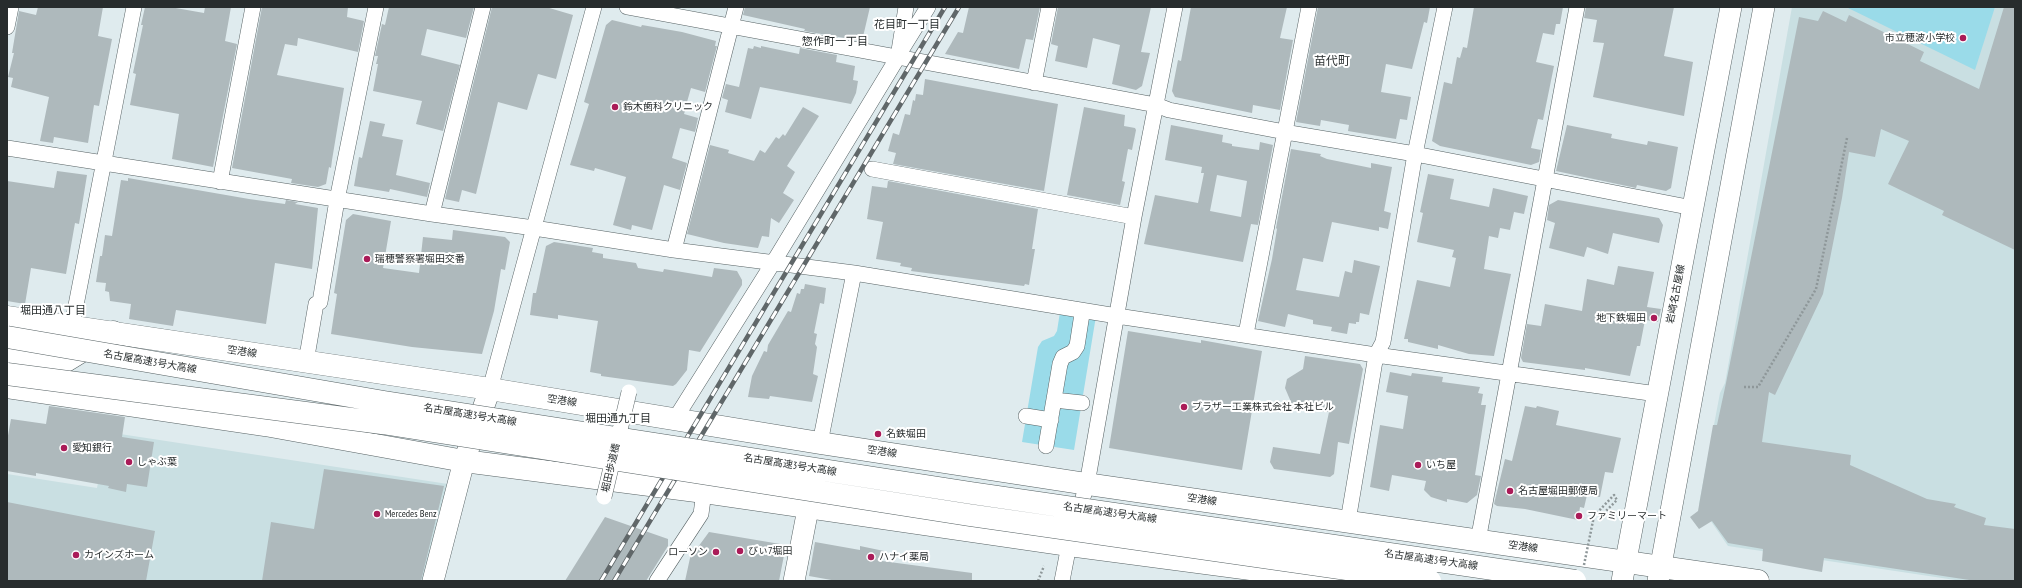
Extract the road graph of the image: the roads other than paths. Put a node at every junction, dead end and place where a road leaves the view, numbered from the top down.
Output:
1 (11, 7) edge
2 (134, 7) edge
3 (253, 7) edge
4 (376, 7) edge
5 (483, 7) edge
6 (594, 7) edge
7 (627, 7) edge
8 (736, 7) edge
9 (906, 7) edge
10 (928, 7) edge
11 (1049, 7) edge
12 (1175, 7) edge
13 (1309, 7) edge
14 (1445, 7) edge
15 (1577, 7) edge
16 (1731, 7) edge
17 (1764, 7) edge
18 (7, 27) edge
19 (731, 27) junction
20 (898, 57) junction
21 (1034, 83) junction
22 (1156, 105) junction
23 (1285, 132) junction
24 (7, 148) edge
25 (1415, 154) junction
26 (103, 164) junction
27 (872, 169) dead end
28 (1544, 179) junction
29 (220, 182) junction
30 (337, 200) junction
31 (1693, 208) junction
32 (432, 214) junction
33 (1134, 217) junction
34 (534, 228) junction
35 (674, 250) junction
36 (773, 263) junction
37 (854, 273) junction
38 (1082, 314) dead end
39 (1117, 316) junction
40 (7, 317) edge
41 (72, 326) junction
42 (113, 332) junction
43 (1246, 334) junction
44 (7, 337) edge
45 (7, 352) edge
46 (1376, 355) junction
47 (66, 361) junction
48 (306, 362) junction
49 (7, 374) edge
50 (1508, 374) junction
51 (7, 388) edge
52 (490, 389) junction
53 (629, 392) dead end
54 (1657, 394) junction
55 (58, 396) junction
56 (1054, 400) junction
57 (1082, 403) dead end
58 (1026, 416) dead end
59 (675, 419) junction
60 (1051, 420) junction
61 (820, 443) junction
62 (1046, 446) dead end
63 (464, 461) junction
64 (1087, 484) junction
65 (704, 492) junction
66 (604, 498) dead end
67 (808, 508) junction
68 (1348, 521) junction
69 (1478, 541) junction
70 (1069, 545) junction
71 (1624, 571) edge
72 (1579, 574) edge
73 (1660, 574) edge
74 (433, 581) edge
75 (657, 581) edge
76 (794, 581) edge
77 (1062, 581) edge
78 (1340, 581) edge
79 (1430, 581) edge
80 (1758, 581) edge

1 - 18 street
2 - 26 street
3 - 29 street
4 - 30 street
5 - 32 street
6 - 34 street
7 - 19 street
8 - 19 street
9 - 20 street
10 - 20 street
11 - 21 street
12 - 22 street
13 - 23 street
14 - 25 street
15 - 28 street
16 - 31 main road, 岩崎名古屋線
17 - 73 main road
19 - 20 street
19 - 35 street
20 - 21 street
20 - 36 street
21 - 22 street
22 - 23 street
22 - 33 street
23 - 25 street
23 - 43 street
24 - 26 street
25 - 28 street
25 - 46 street
26 - 29 street
26 - 41 street
27 - 33 street
28 - 31 street
28 - 50 street
29 - 30 street
30 - 32 street
30 - 48 street
31 - 54 main road, 岩崎名古屋線
32 - 34 street
33 - 39 street
34 - 35 street
34 - 52 street
35 - 36 street
36 - 37 street
36 - 59 street
37 - 39 street
37 - 61 street
38 - 56 street
39 - 43 street
39 - 64 street
40 - 41 main road, 空港線
41 - 42 main road, 空港線
41 - 47 street
42 - 47 main road
42 - 48 main road, 空港線
43 - 46 street
44 - 72 main road, 名古屋高速3号大高線, bridge
45 - 47 main road
46 - 50 street
46 - 68 street
47 - 55 street
48 - 52 main road, 空港線
49 - 79 main road, 名古屋高速3号大高線, bridge
50 - 54 street
50 - 69 street
51 - 55 main road
52 - 59 main road, 空港線
52 - 63 main road
53 - 66 street, 堀田歩道橋, bridge
54 - 71 main road, 岩崎名古屋線
55 - 63 main road
56 - 57 street
56 - 60 street
58 - 60 street
59 - 61 main road, 空港線
60 - 62 street
61 - 64 main road, 空港線
63 - 65 main road
63 - 74 main road
64 - 68 main road, 空港線
64 - 70 street
65 - 67 main road
65 - 75 street
67 - 70 main road
67 - 76 main road
68 - 69 main road, 空港線
69 - 71 main road, 空港線
70 - 77 street
70 - 78 main road
71 - 73 main road, 空港線
73 - 80 main road, 空港線

